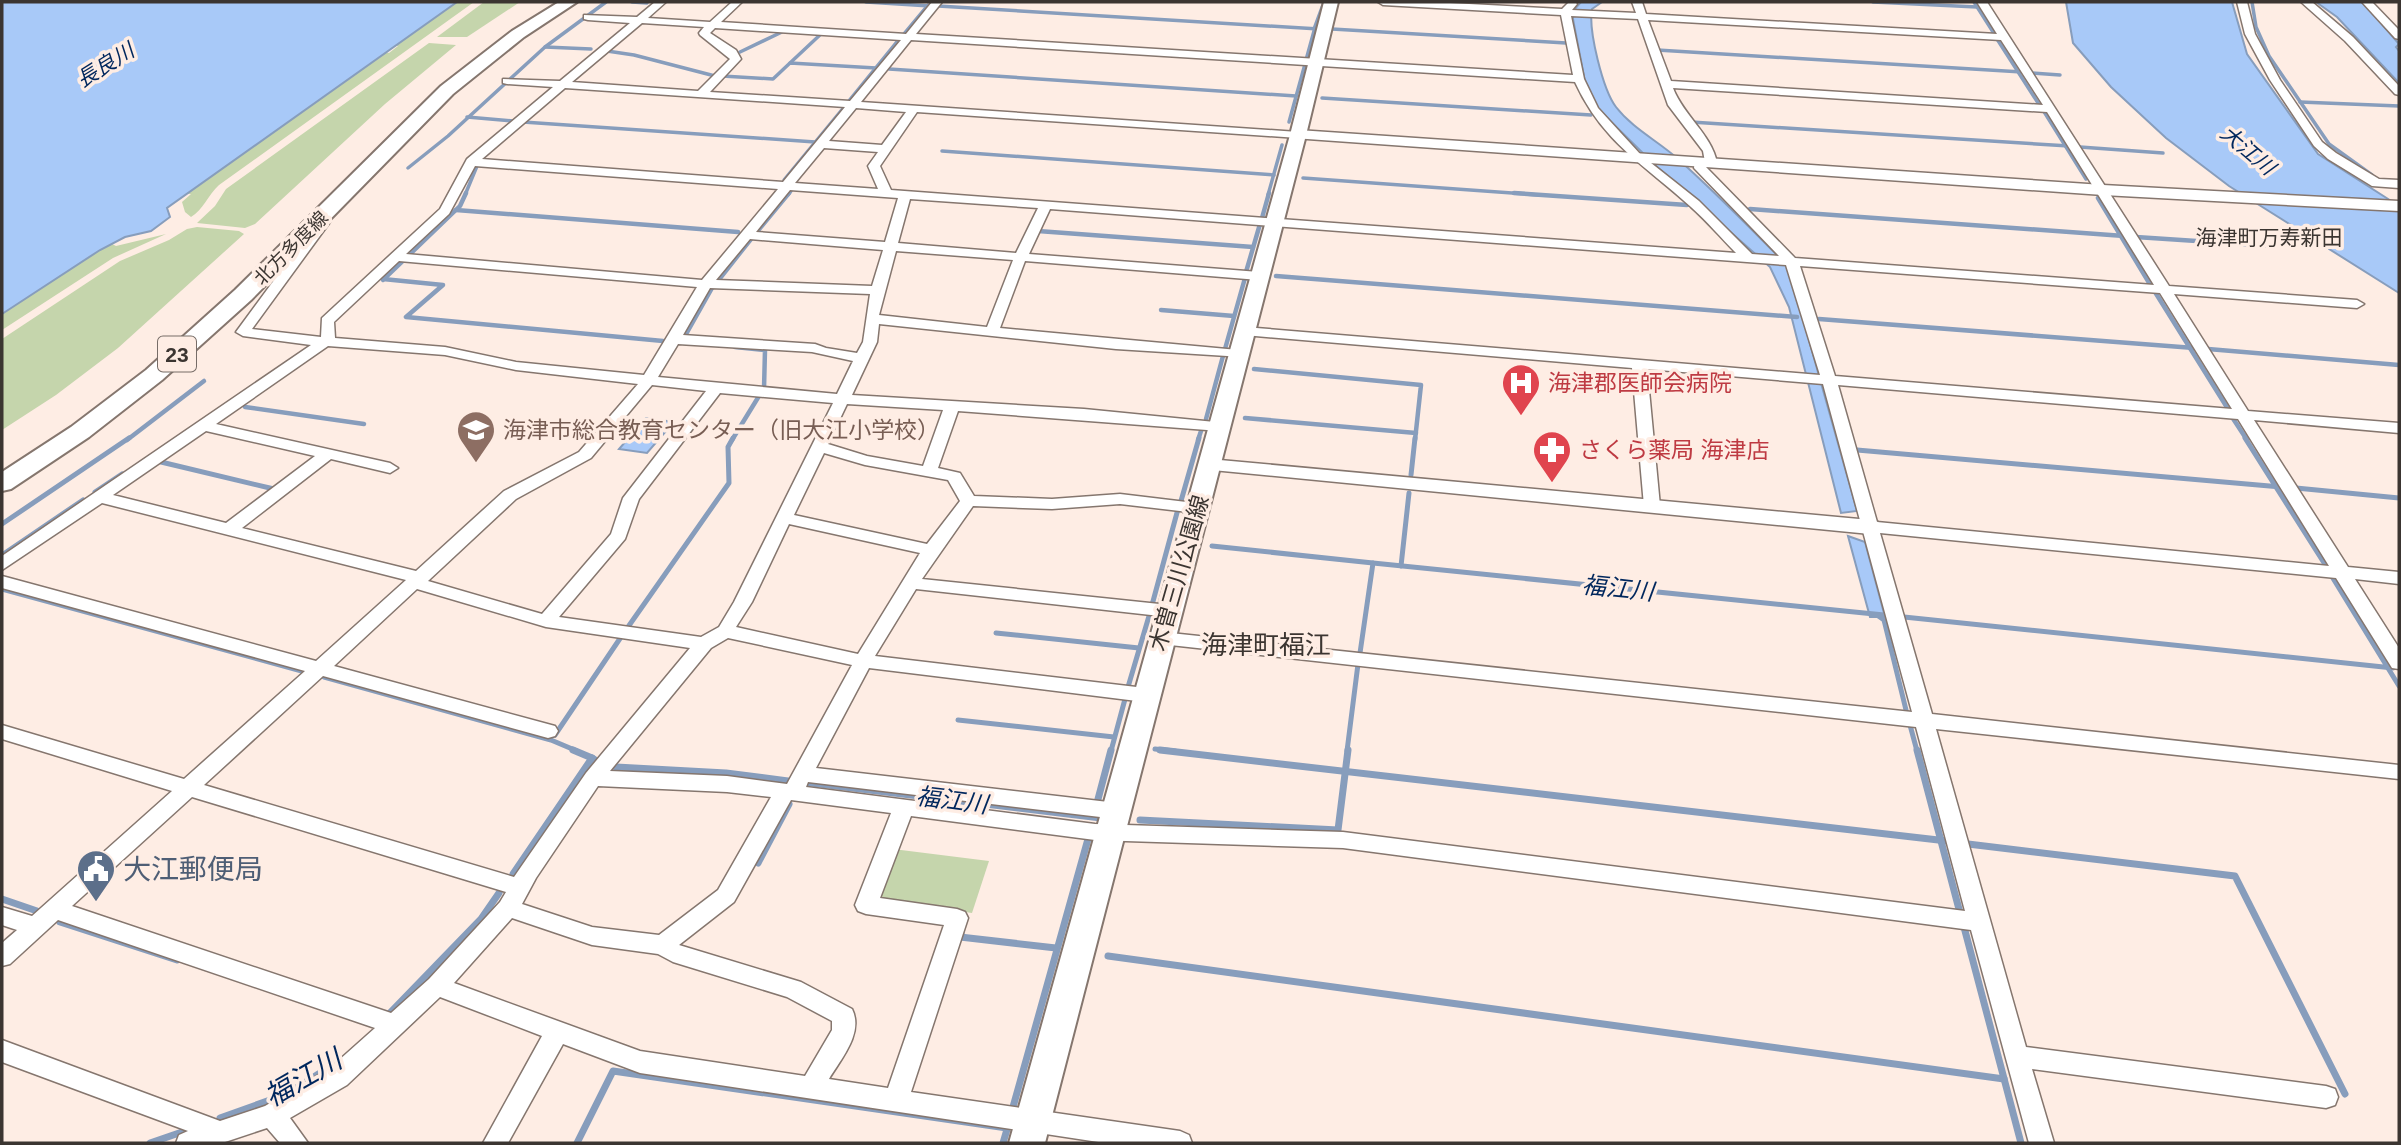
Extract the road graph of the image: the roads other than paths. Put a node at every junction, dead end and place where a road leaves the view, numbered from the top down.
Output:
1 (569, 2) edge
2 (661, 2) edge
3 (737, 2) edge
4 (937, 2) edge
5 (1331, 2) edge
6 (1383, 2) edge
7 (1575, 2) edge
8 (1637, 2) edge
9 (1982, 2) edge
10 (2242, 2) edge
11 (2306, 2) edge
12 (2367, 2) edge
13 (1604, 3) edge
14 (1567, 13) junction
15 (1595, 14) junction
16 (588, 17) dead end
17 (1641, 17) junction
18 (639, 20) junction
19 (2386, 20) junction
20 (2399, 20) edge
21 (712, 25) junction
22 (2399, 36) edge
23 (908, 37) junction
24 (2003, 37) junction
25 (1316, 62) junction
26 (1579, 79) junction
27 (508, 81) dead end
28 (562, 84) junction
29 (1665, 84) junction
30 (2399, 92) edge
31 (701, 94) junction
32 (852, 104) junction
33 (914, 108) junction
34 (2050, 108) junction
35 (1298, 135) junction
36 (820, 145) junction
37 (885, 149) junction
38 (1640, 158) junction
39 (471, 162) junction
40 (1698, 162) junction
41 (2399, 184) edge
42 (786, 186) junction
43 (2102, 189) junction
44 (886, 193) junction
45 (905, 195) junction
46 (2235, 198) joint
47 (335, 204) junction
48 (1045, 206) junction
49 (2399, 206) edge
50 (1273, 223) junction
51 (747, 235) junction
52 (890, 247) junction
53 (402, 258) junction
54 (1020, 258) junction
55 (1752, 259) junction
56 (1788, 262) junction
57 (1259, 276) junction
58 (706, 284) junction
59 (878, 290) junction
60 (2165, 290) junction
61 (2357, 304) dead end
62 (874, 318) junction
63 (992, 332) junction
64 (674, 339) junction
65 (328, 340) junction
66 (1241, 342) junction
67 (863, 358) junction
68 (1639, 364) junction
69 (1827, 379) junction
70 (649, 380) junction
71 (716, 387) junction
72 (843, 400) junction
73 (952, 406) junction
74 (2242, 414) junction
75 (204, 426) junction
76 (1220, 426) junction
77 (2399, 428) edge
78 (820, 447) junction
79 (328, 454) junction
80 (1209, 465) junction
81 (390, 468) dead end
82 (929, 472) junction
83 (2, 483) edge
84 (100, 497) junction
85 (968, 501) junction
86 (1652, 506) junction
87 (1197, 508) junction
88 (784, 518) junction
89 (1870, 527) junction
90 (228, 530) junction
91 (931, 550) junction
92 (2, 564) edge
93 (2342, 573) junction
94 (2399, 578) edge
95 (419, 580) junction
96 (2, 582) edge
97 (909, 583) junction
98 (1169, 611) junction
99 (546, 621) junction
100 (725, 631) junction
101 (1161, 638) junction
102 (704, 644) junction
103 (863, 661) junction
104 (2399, 663) edge
105 (321, 669) junction
106 (1145, 695) junction
107 (1924, 720) junction
108 (548, 731) dead end
109 (2, 732) edge
110 (2399, 772) edge
111 (802, 774) junction
112 (593, 778) junction
113 (189, 789) junction
114 (788, 793) junction
115 (904, 807) junction
116 (1114, 822) junction
117 (513, 898) junction
118 (56, 909) junction
119 (2, 916) edge
120 (1981, 922) junction
121 (36, 927) junction
122 (663, 945) junction
123 (2, 957) edge
124 (437, 986) junction
125 (396, 1025) junction
126 (557, 1032) junction
127 (2, 1051) edge
128 (2017, 1056) junction
129 (812, 1086) junction
130 (2326, 1097) dead end
131 (897, 1098) junction
132 (272, 1115) junction
133 (220, 1132) junction
134 (1030, 1132) edge
135 (188, 1143) edge
136 (296, 1143) edge
137 (495, 1143) edge
138 (1180, 1143) edge
139 (2041, 1143) edge

1 - 47 main road, 北方多度線 / 23
2 - 18 street
3 - 21 street
4 - 23 street
5 - 25 main road, 木曽三川公園線
6 - 14 street
7 - 14 street
8 - 17 street
9 - 24 street
10 - 41 street
11 - 30 street
12 - 19 street
13 - 15 street
14 - 15 street
14 - 26 street
15 - 17 street
16 - 18 street
17 - 24 street
17 - 29 street
18 - 21 street
18 - 28 street
19 - 20 street
19 - 22 street
21 - 23 street
21 - 31 street
23 - 25 street
23 - 32 street
24 - 34 street
25 - 26 street
25 - 35 main road, 木曽三川公園線
26 - 38 street
27 - 28 street
28 - 31 street
28 - 39 street
29 - 34 street
29 - 40 street
31 - 32 street
32 - 33 street
32 - 36 street
33 - 35 street
33 - 37 street
34 - 43 street
35 - 38 street
35 - 50 main road, 木曽三川公園線
36 - 37 street
36 - 42 street
37 - 44 street
38 - 40 street
38 - 55 street
39 - 42 street
39 - 53 street
40 - 43 street
40 - 56 street
42 - 44 street
42 - 51 street
43 - 46 street
43 - 60 street
44 - 45 street
45 - 48 street
45 - 52 street
46 - 49 street
47 - 65 street
47 - 83 main road, 北方多度線 / 23
48 - 50 street
48 - 54 street
50 - 55 street
50 - 57 main road, 木曽三川公園線
51 - 52 street
51 - 58 street
52 - 54 street
52 - 59 street
53 - 58 street
53 - 65 street
54 - 57 street
54 - 63 street
55 - 56 street
56 - 60 street
56 - 69 street
57 - 66 main road, 木曽三川公園線
58 - 59 street
58 - 64 street
59 - 62 street
60 - 61 street
60 - 74 street
62 - 63 street
62 - 67 street
63 - 66 street
64 - 67 street
64 - 70 street
65 - 70 street
65 - 75 street
66 - 68 street
66 - 76 main road, 木曽三川公園線
67 - 72 street
68 - 69 street
68 - 86 street
69 - 74 street
69 - 89 street
70 - 71 street
70 - 95 street
71 - 72 street
71 - 99 street
72 - 73 street
72 - 78 street
73 - 76 street
73 - 82 street
74 - 77 street
74 - 93 street
75 - 79 street
75 - 84 street
76 - 80 main road, 木曽三川公園線
78 - 82 street
78 - 88 street
79 - 81 street
79 - 90 street
80 - 86 street
80 - 87 main road, 木曽三川公園線
82 - 85 street
84 - 90 street
84 - 92 street
85 - 87 street
85 - 91 street
86 - 89 street
87 - 98 main road, 木曽三川公園線
88 - 91 street
88 - 100 street
89 - 93 street
89 - 107 street
90 - 95 street
91 - 97 street
93 - 94 street
93 - 104 street
95 - 99 street
95 - 105 street
96 - 105 street
97 - 98 street
97 - 103 street
98 - 101 main road, 木曽三川公園線
99 - 102 street
100 - 102 street
100 - 103 street
101 - 106 main road, 木曽三川公園線
101 - 107 street
102 - 112 street
103 - 106 street
103 - 111 street
105 - 108 street
105 - 113 street
106 - 116 main road, 木曽三川公園線
107 - 110 street
107 - 120 street
109 - 113 street
111 - 114 street
111 - 116 street
112 - 114 street
112 - 117 street
113 - 117 street
113 - 118 street
114 - 115 street
114 - 122 street
115 - 116 street
115 - 131 street
116 - 120 street
116 - 134 main road, 木曽三川公園線
117 - 122 street
117 - 124 street
118 - 121 street
118 - 125 street
119 - 121 street
120 - 128 street
121 - 123 street
122 - 129 street
124 - 125 street
124 - 126 street
125 - 132 street
126 - 129 street
126 - 137 street
127 - 133 street
128 - 130 street
128 - 139 street
129 - 131 street
131 - 134 street
132 - 133 street
132 - 136 street
133 - 135 street
134 - 138 street

